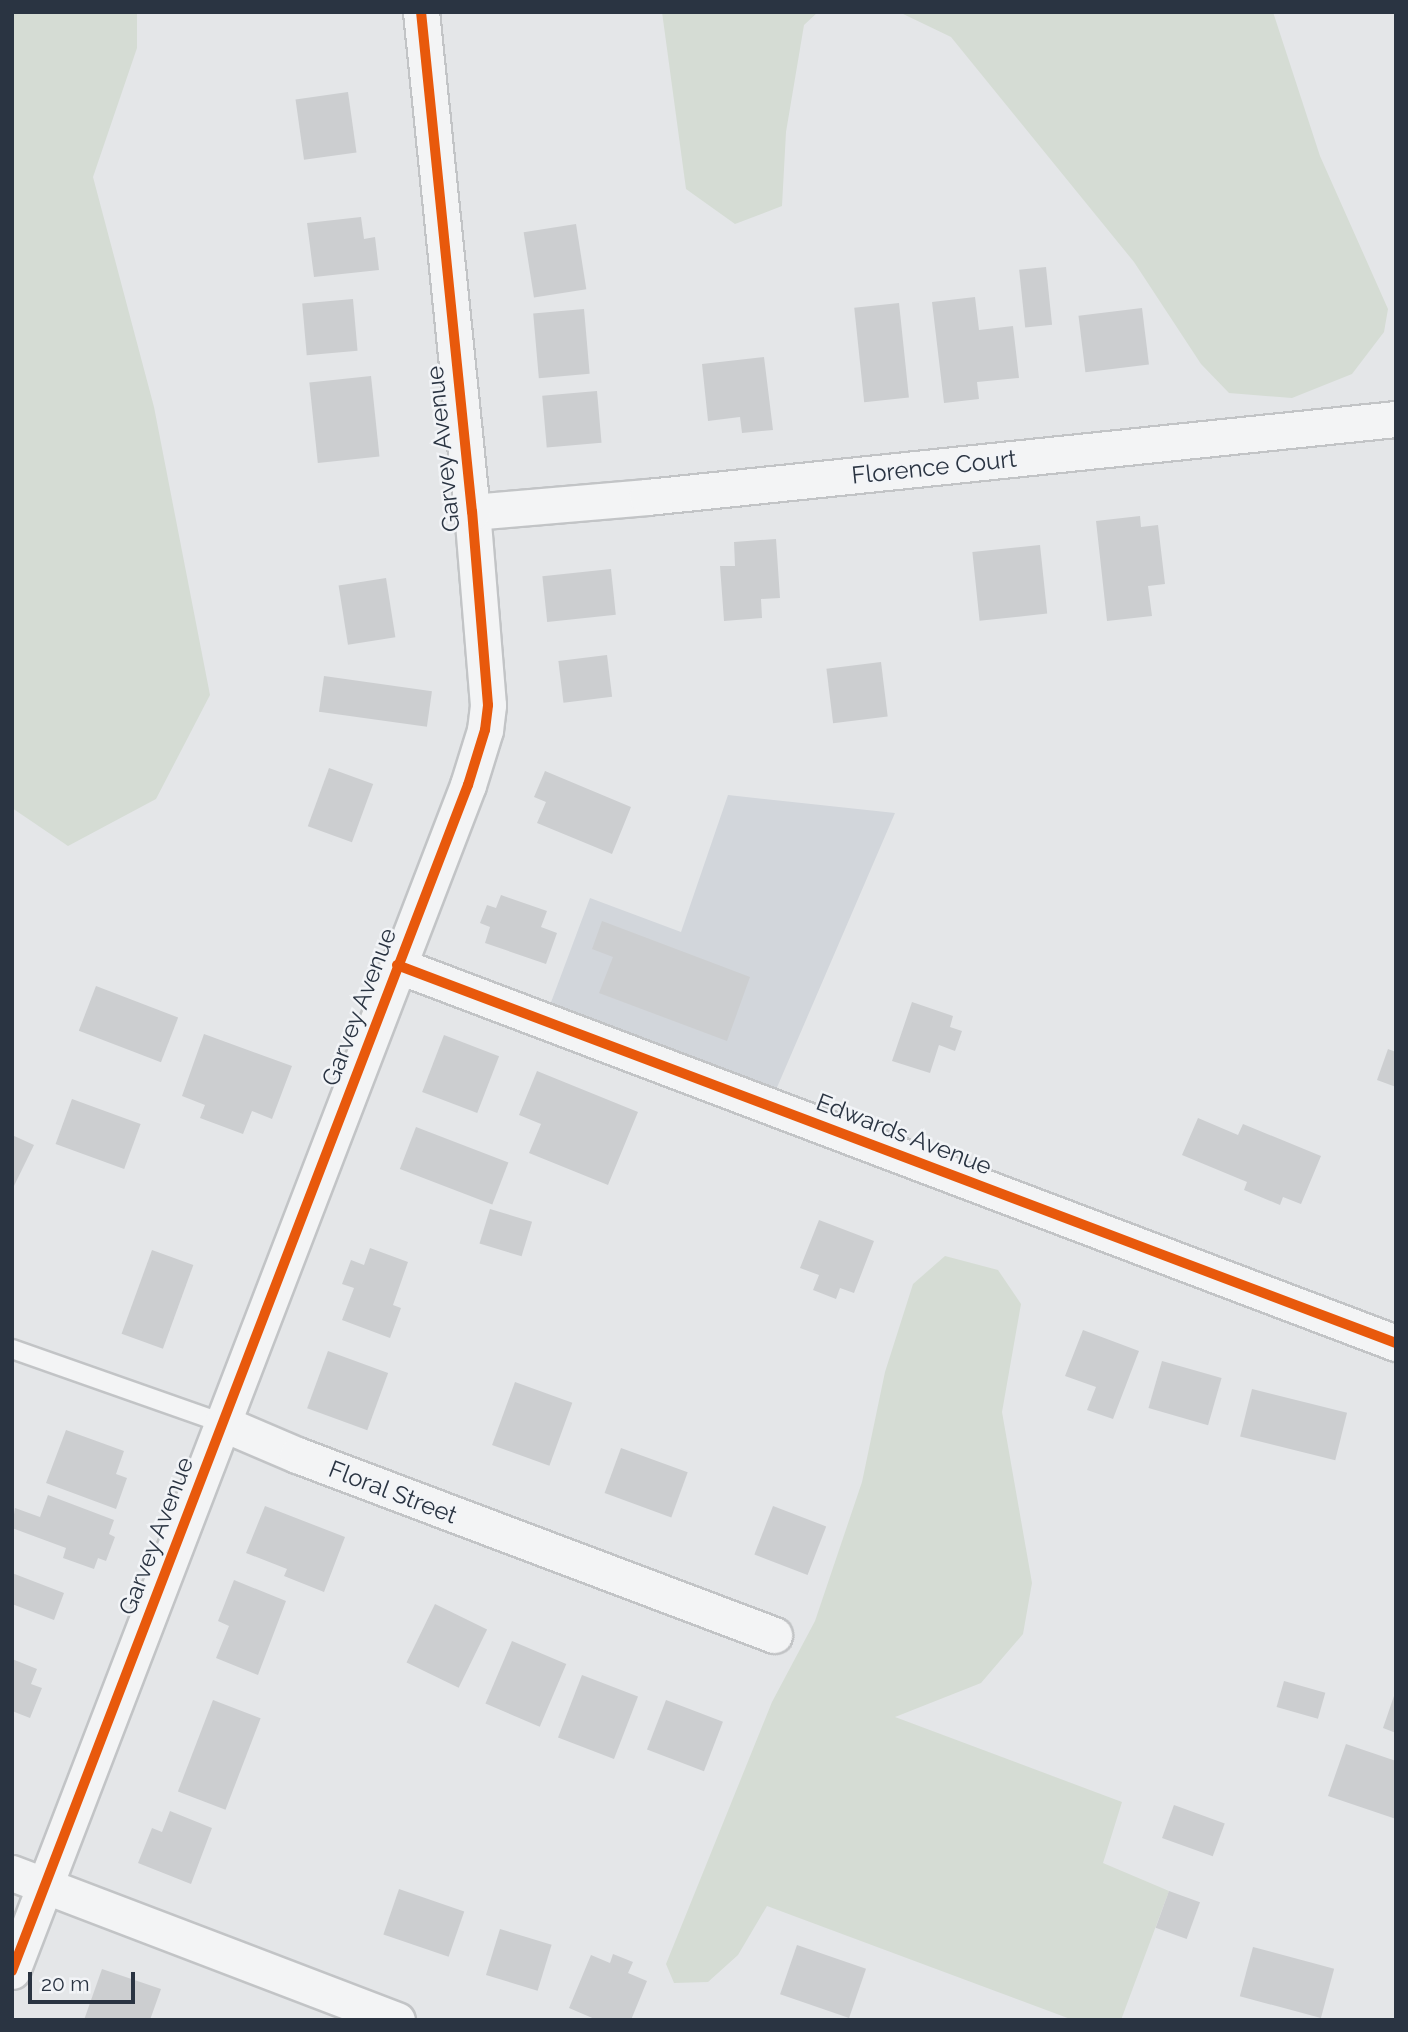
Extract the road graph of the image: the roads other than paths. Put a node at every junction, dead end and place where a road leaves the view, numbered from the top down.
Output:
1 (421, 12) edge
2 (1396, 419) edge
3 (472, 512) junction
4 (397, 965) junction
5 (1396, 1342) edge
6 (12, 1349) edge
7 (222, 1423) junction
8 (774, 1636) dead end
9 (12, 1873) edge
10 (44, 1886) junction
11 (12, 1972) edge
12 (397, 2020) edge

1 - 3 street, Garvey Avenue
2 - 3 street, Florence Court
3 - 4 street, Garvey Avenue
4 - 5 street, Edwards Avenue
4 - 7 street, Garvey Avenue
6 - 7 lane, Floral Street
7 - 8 street, Floral Street
7 - 10 street, Garvey Avenue
9 - 10 street
10 - 11 street, Garvey Avenue
10 - 12 street

